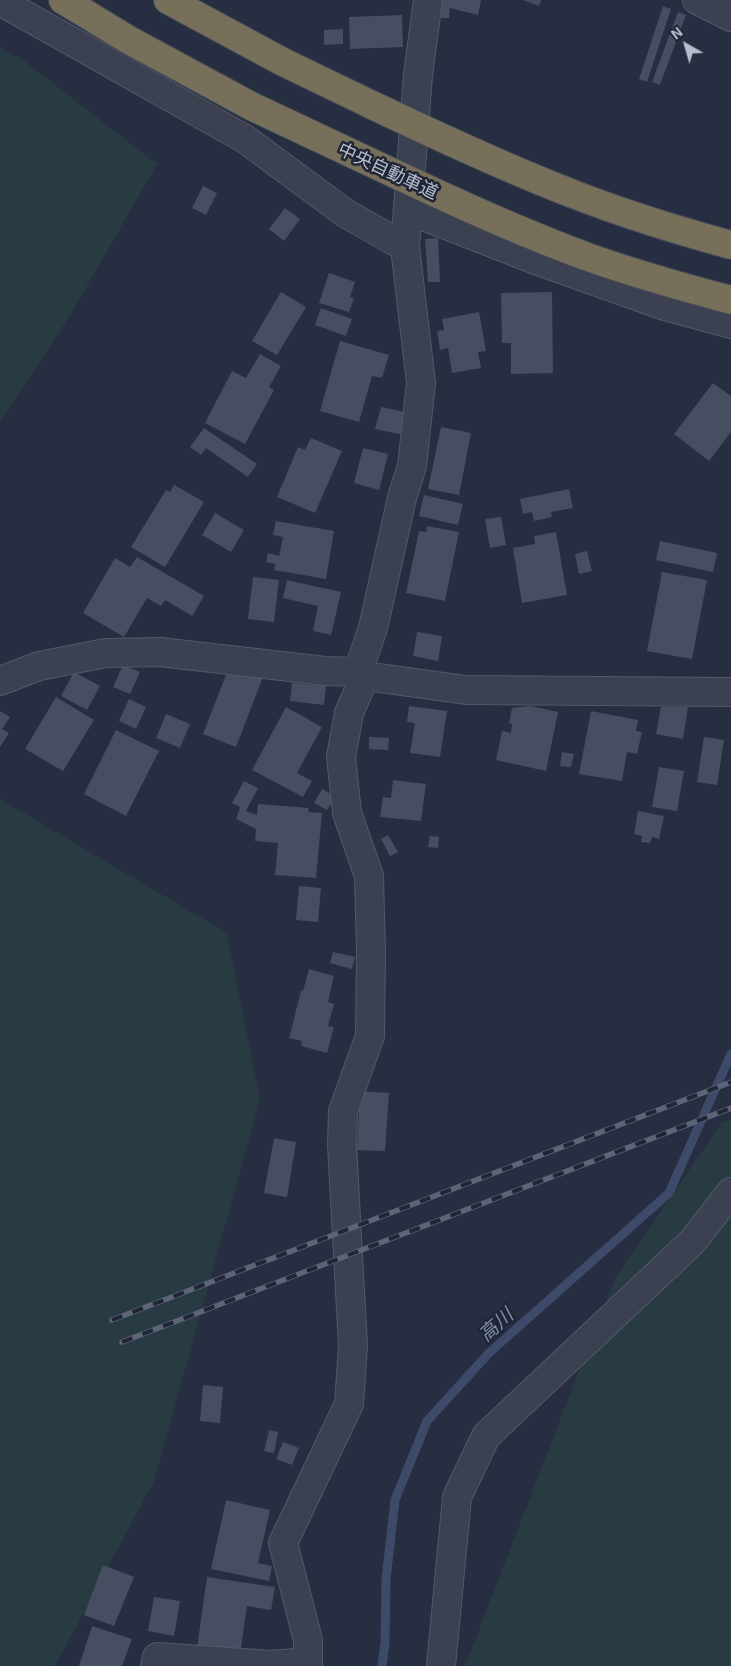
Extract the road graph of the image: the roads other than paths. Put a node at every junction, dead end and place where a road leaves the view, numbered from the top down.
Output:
1 (63, 0) edge
2 (168, 0) edge
3 (428, 0) edge
4 (697, 0) edge
5 (0, 1) edge
6 (731, 16) edge
7 (408, 210) junction
8 (731, 245) edge
9 (405, 247) junction
10 (731, 300) edge
11 (731, 324) edge
12 (361, 674) junction
13 (0, 681) edge
14 (731, 692) edge
15 (731, 1192) edge
16 (308, 1664) edge
17 (155, 1666) edge
18 (441, 1666) edge

1 - 10 highway, 中央自動車道, bridge
2 - 8 highway, bridge
3 - 7 street
4 - 6 street
5 - 9 street
7 - 9 street
7 - 11 street
9 - 12 street
12 - 13 street
12 - 14 street
12 - 16 street
15 - 18 street
16 - 17 street

